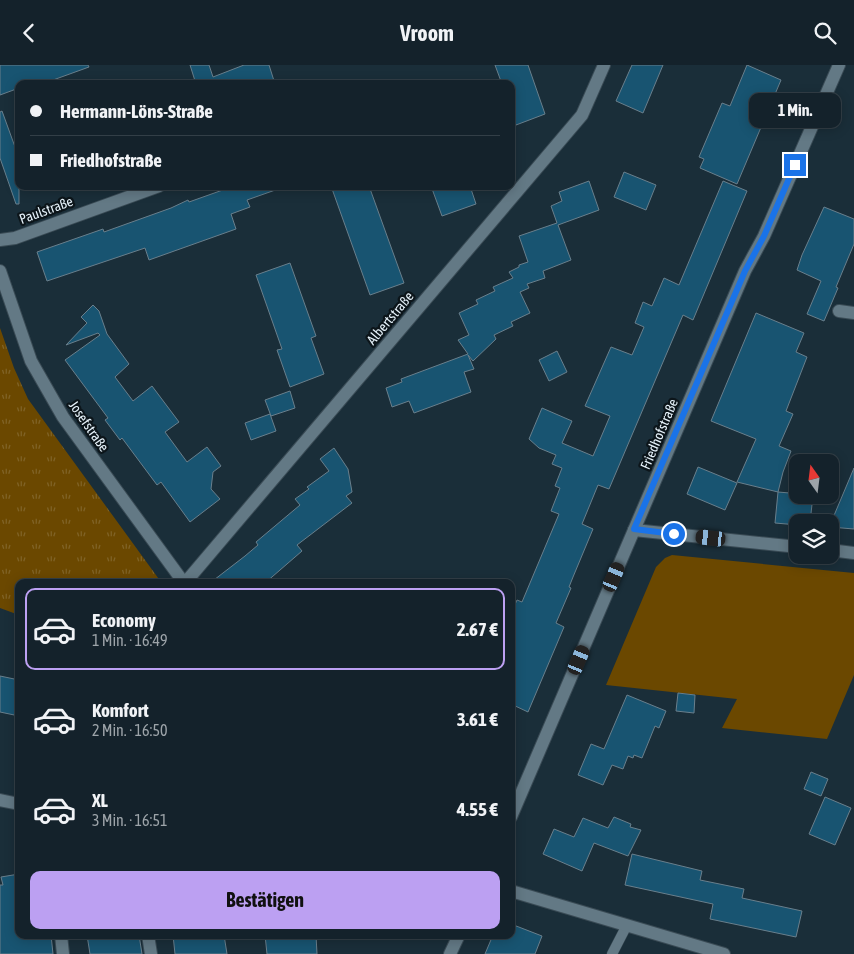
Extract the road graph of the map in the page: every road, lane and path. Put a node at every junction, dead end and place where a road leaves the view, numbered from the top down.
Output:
1 (604, 65) edge
2 (839, 65) edge
3 (148, 190) edge
4 (0, 240) edge
5 (0, 271) edge
6 (839, 311) dead end
7 (854, 313) edge
8 (634, 529) junction
9 (789, 546) edge
10 (839, 551) edge
11 (854, 553) edge
12 (181, 579) edge
13 (187, 579) edge
14 (0, 800) edge
15 (15, 804) edge
16 (515, 808) edge
17 (515, 892) edge
18 (627, 925) junction
19 (61, 939) edge
20 (149, 939) edge
21 (457, 939) edge
22 (63, 954) edge
23 (151, 954) edge
24 (450, 954) edge
25 (612, 954) edge
26 (724, 954) edge

1 - 13 street, Albertstraße
2 - 8 street, Friedhofstraße
3 - 4 street, Paulstraße
5 - 12 street, Josefstraße
6 - 7 street
8 - 9 street
8 - 16 street, Friedhofstraße
10 - 11 street
14 - 15 street
17 - 18 street
18 - 25 lane
18 - 26 street
19 - 22 street
20 - 23 street
21 - 24 street

